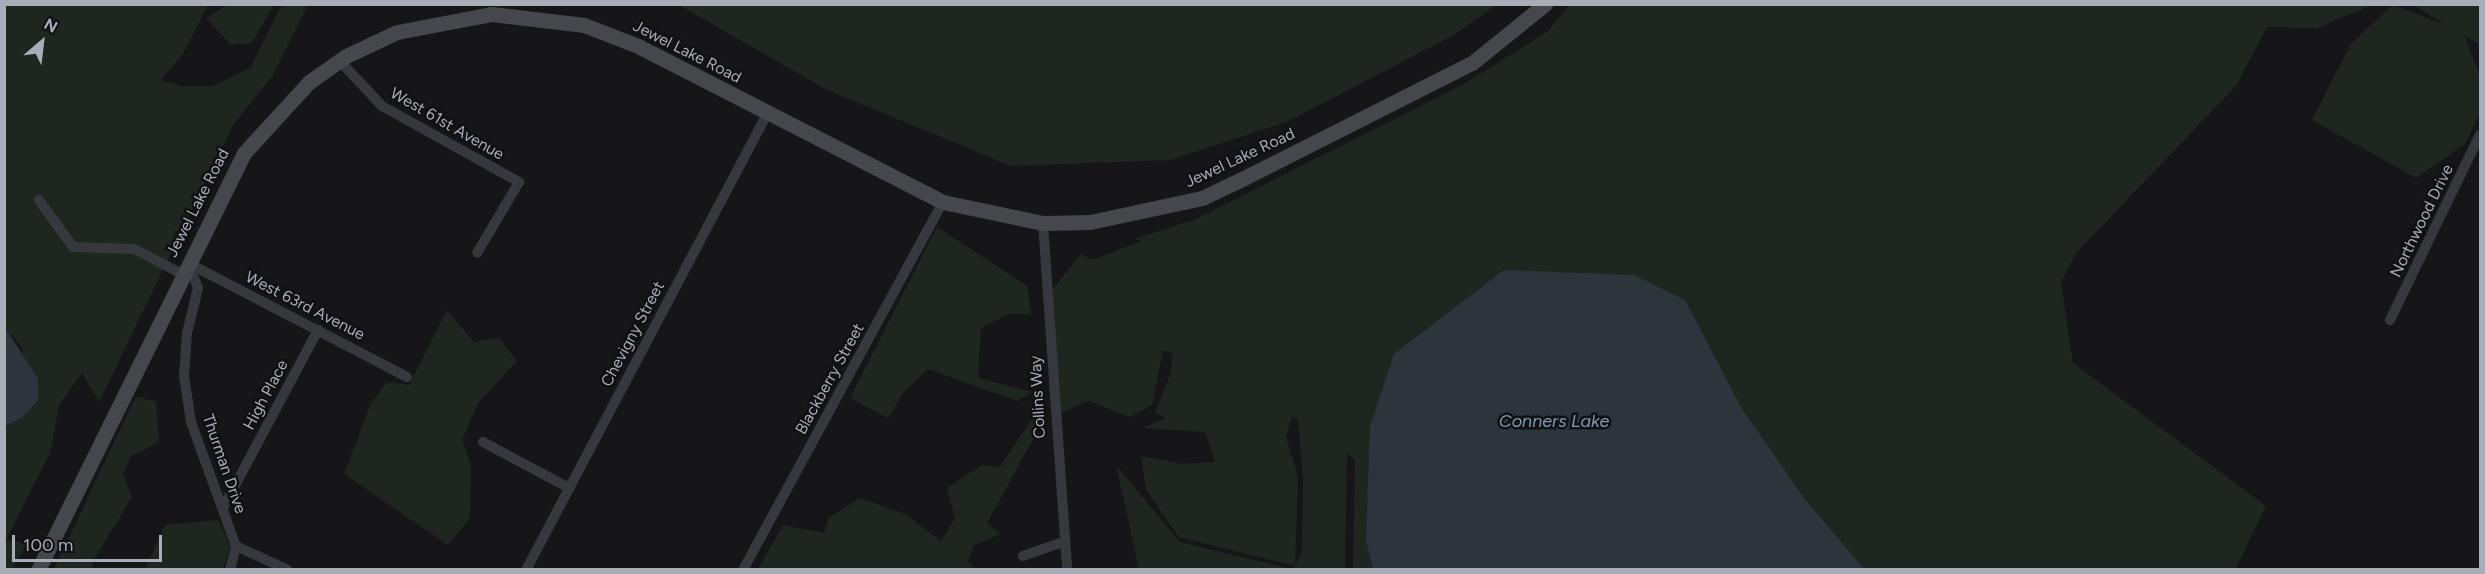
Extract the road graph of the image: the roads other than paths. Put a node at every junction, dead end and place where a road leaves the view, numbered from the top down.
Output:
1 (1545, 4) edge
2 (339, 60) junction
3 (767, 114) junction
4 (2481, 135) edge
5 (39, 200) dead end
6 (943, 202) junction
7 (1044, 223) junction
8 (477, 253) dead end
9 (185, 268) junction
10 (2390, 320) dead end
11 (318, 330) junction
12 (407, 377) dead end
13 (483, 442) dead end
14 (568, 488) junction
15 (224, 506) junction
16 (1063, 542) junction
17 (236, 546) junction
18 (1023, 556) dead end
19 (38, 570) edge
20 (230, 570) edge
21 (288, 570) edge
22 (526, 570) edge
23 (743, 570) edge
24 (1067, 570) edge

1 - 7 main road, Jewel Lake Road
2 - 3 main road, Jewel Lake Road
2 - 8 street, West 61st Avenue
2 - 9 main road, Jewel Lake Road
3 - 6 main road, Jewel Lake Road
3 - 14 street, Chevigny Street
4 - 10 street, Northwood Drive
5 - 9 street, West 63rd Avenue
6 - 7 main road, Jewel Lake Road
6 - 23 street, Blackberry Street
7 - 16 street, Collins Way
9 - 11 street, West 63rd Avenue
9 - 15 street, Thurman Drive
9 - 19 main road, Jewel Lake Road
11 - 12 street, West 63rd Avenue
11 - 15 street, High Place
13 - 14 street
14 - 22 street, Chevigny Street
15 - 17 street, Thurman Drive
16 - 18 street
16 - 24 street, Collins Way
17 - 20 street
17 - 21 street

